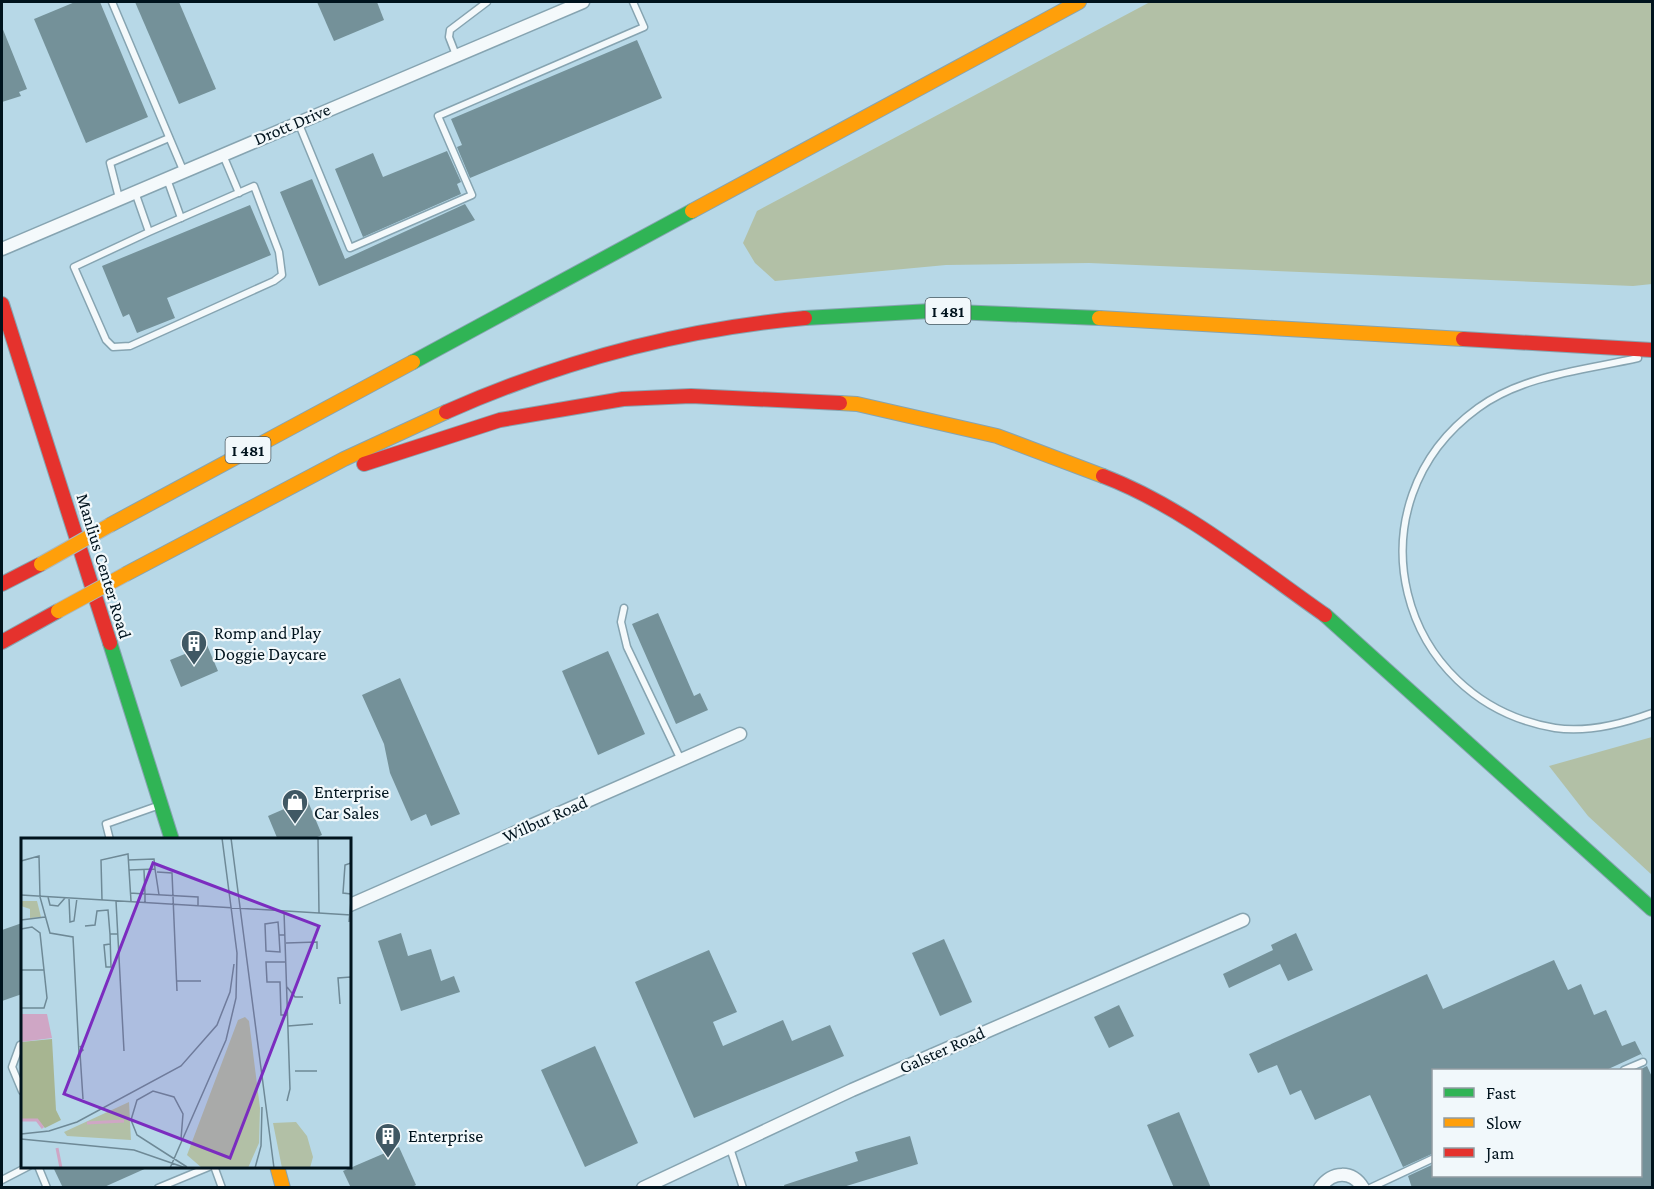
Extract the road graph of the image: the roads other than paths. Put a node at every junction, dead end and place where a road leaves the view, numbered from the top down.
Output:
1 (112, 2) edge
2 (487, 2) edge
3 (583, 2) edge
4 (633, 2) edge
5 (1079, 2) edge
6 (1084, 2) edge
7 (1063, 11) junction
8 (456, 55) junction
9 (298, 122) junction
10 (170, 138) junction
11 (222, 154) junction
12 (183, 170) junction
13 (166, 178) junction
14 (134, 191) junction
15 (239, 193) junction
16 (119, 198) junction
17 (182, 218) junction
18 (149, 232) junction
19 (2, 249) edge
20 (2, 304) edge
21 (1653, 350) edge
22 (1653, 355) edge
23 (274, 495) junction
24 (2, 584) edge
25 (624, 608) dead end
26 (2, 642) edge
27 (1653, 713) edge
28 (740, 734) dead end
29 (681, 760) junction
30 (161, 805) junction
31 (110, 838) edge
32 (171, 838) edge
33 (351, 905) edge
34 (1653, 909) edge
35 (1243, 920) dead end
36 (21, 1044) edge
37 (1643, 1062) dead end
38 (1628, 1069) edge
39 (21, 1089) edge
40 (730, 1148) junction
41 (1432, 1159) edge
42 (27, 1168) edge
43 (38, 1168) edge
44 (210, 1168) edge
45 (213, 1168) edge
46 (277, 1168) edge
47 (2, 1180) edge
48 (47, 1188) edge
49 (158, 1188) edge
50 (222, 1188) edge
51 (283, 1188) edge
52 (643, 1188) edge
53 (744, 1188) edge
54 (1320, 1188) edge
55 (1363, 1188) edge
56 (1370, 1188) edge

1 - 10 lane
2 - 8 lane
3 - 8 street, Drott Drive
4 - 9 lane
5 - 7 main road, I 481
6 - 7 main road
7 - 24 main road, I 481, bridge
8 - 9 street, Drott Drive
9 - 11 street, Drott Drive
10 - 12 lane
10 - 16 lane
11 - 12 street, Drott Drive
11 - 15 lane
12 - 13 street, Drott Drive
13 - 14 street, Drott Drive
13 - 17 lane
14 - 16 street, Drott Drive
14 - 18 lane
15 - 17 lane
15 - 18 lane
16 - 19 street, Drott Drive
17 - 18 lane
20 - 30 main road, Manlius Center Road
21 - 23 main road, I 481
22 - 27 lane
23 - 26 main road, I 481, bridge
23 - 34 main road
25 - 29 lane
28 - 29 street, Wilbur Road
29 - 33 street, Wilbur Road
30 - 31 lane
30 - 32 main road, Manlius Center Road
35 - 40 street, Galster Road
36 - 39 lane
37 - 38 lane
40 - 52 street, Galster Road
40 - 53 lane
41 - 56 lane
42 - 47 lane
43 - 48 lane
44 - 49 lane
45 - 50 lane
46 - 51 main road
54 - 55 street

